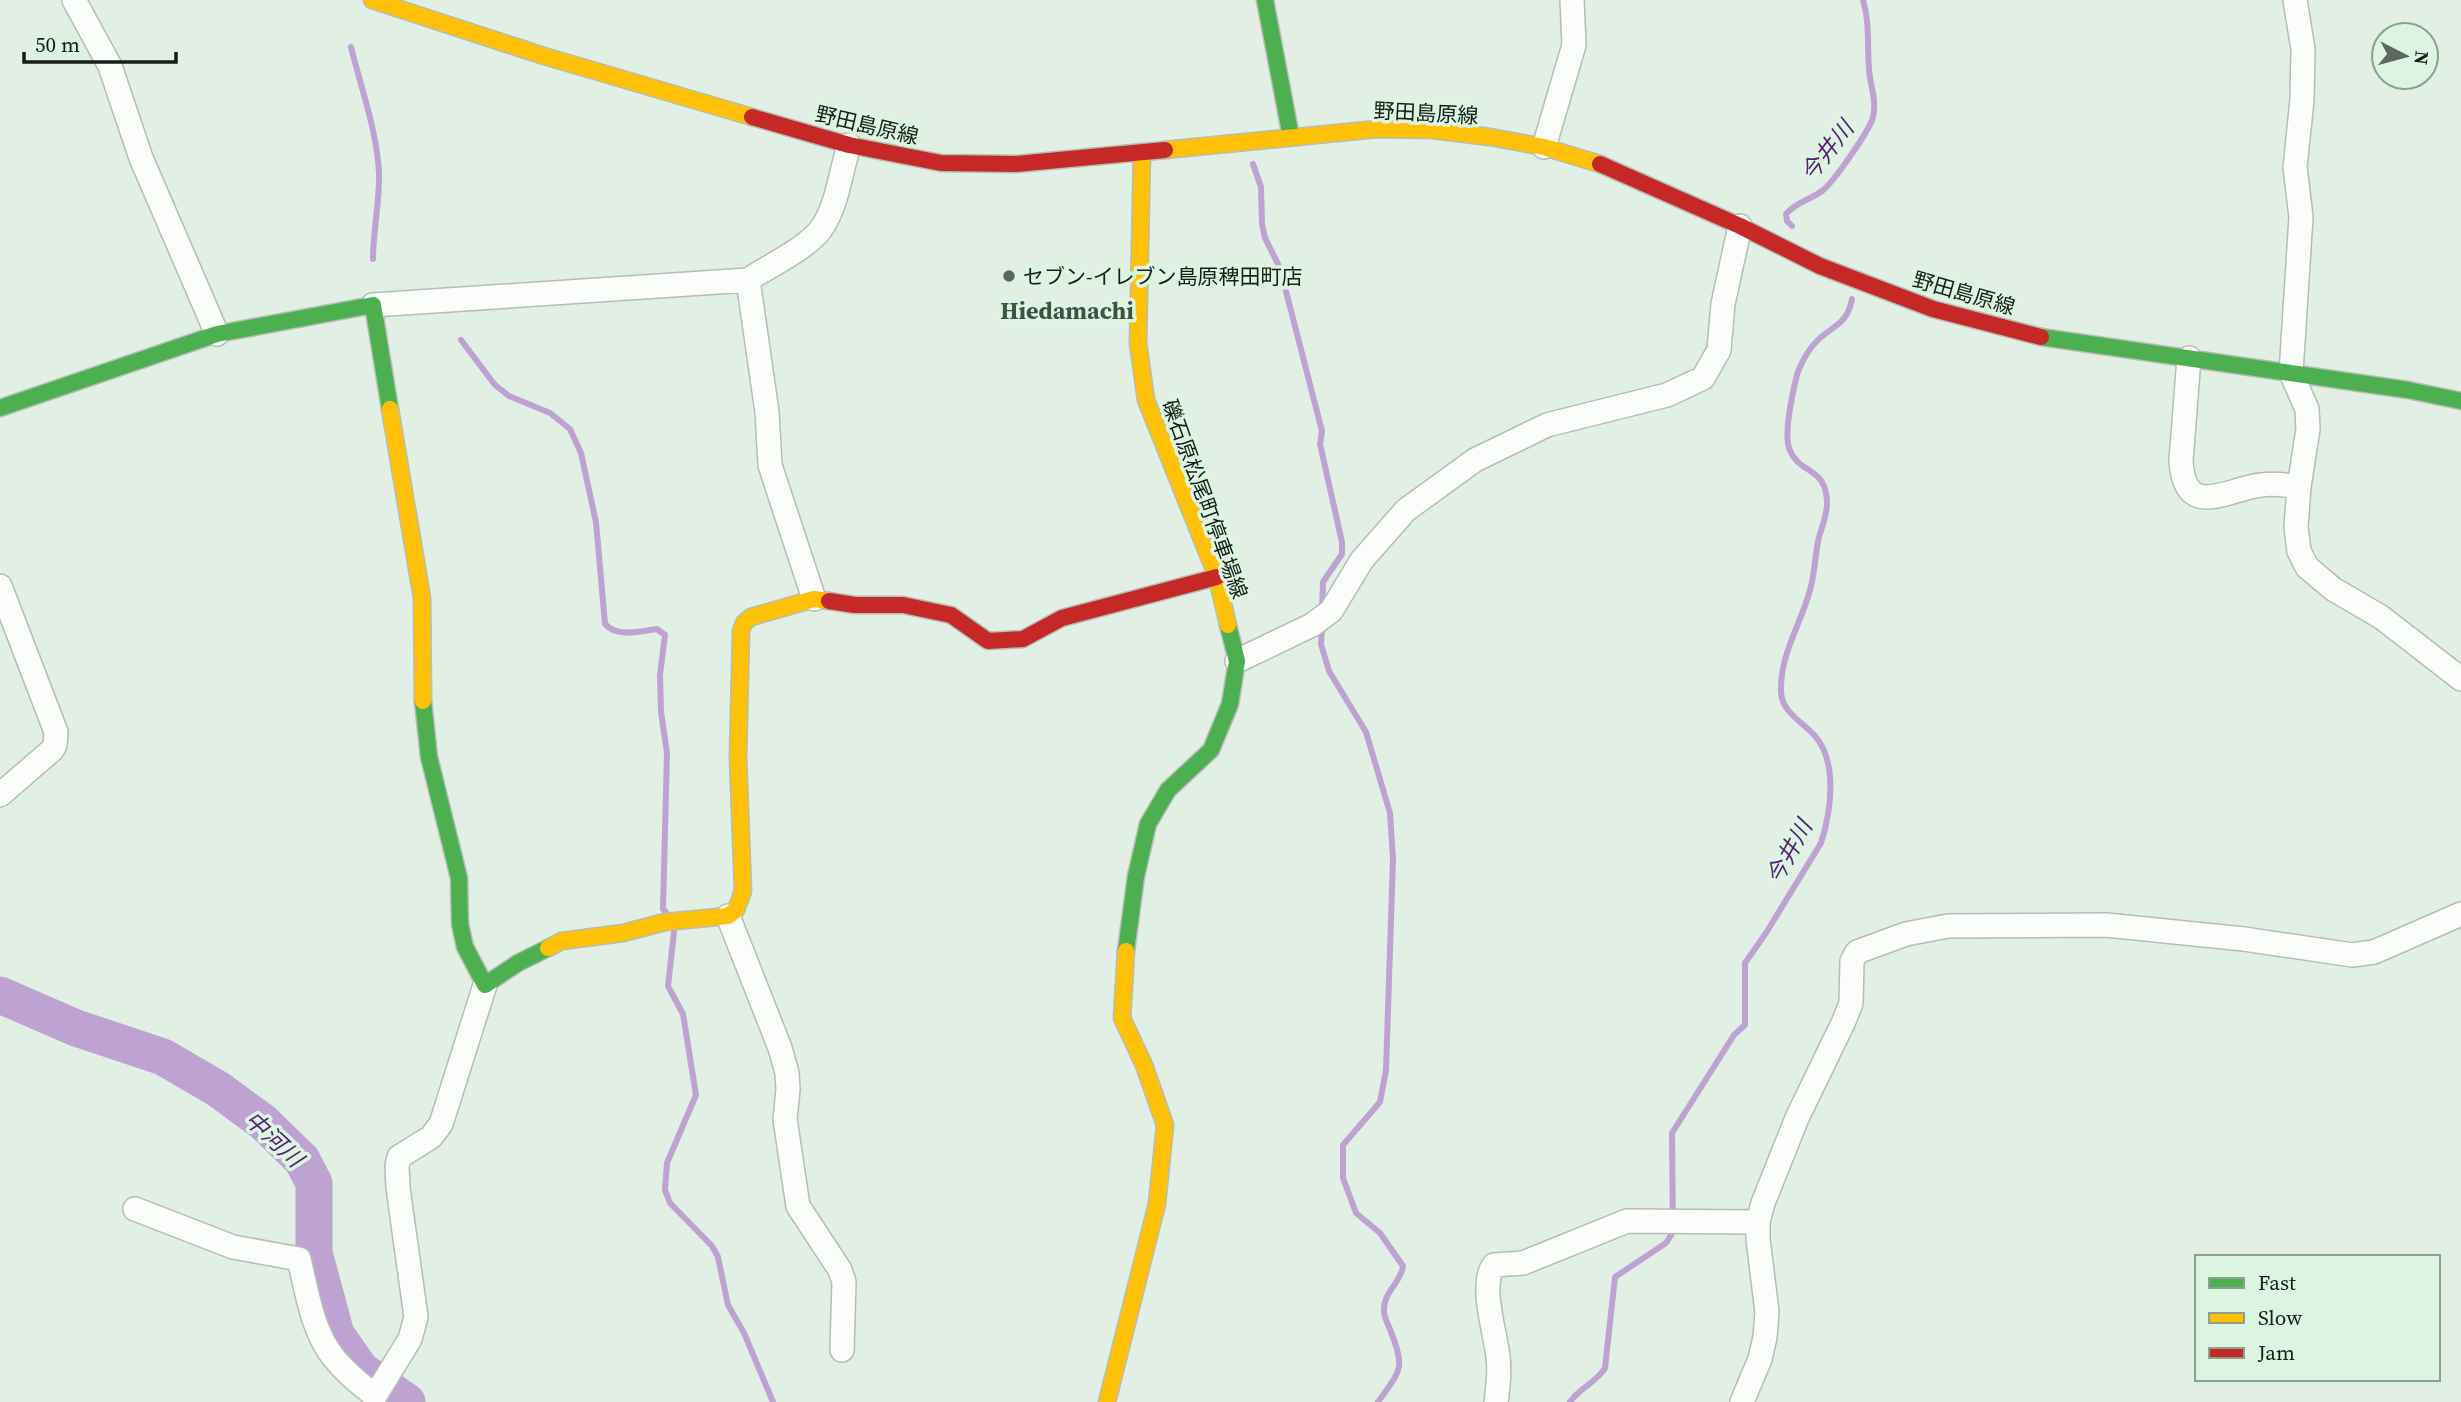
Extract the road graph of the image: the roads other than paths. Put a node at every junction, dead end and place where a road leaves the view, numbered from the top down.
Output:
1 (74, 0) edge
2 (372, 0) edge
3 (1265, 0) edge
4 (1572, 0) edge
5 (2295, 0) edge
6 (1291, 137) junction
7 (849, 145) junction
8 (1544, 147) junction
9 (1142, 152) junction
10 (1740, 226) junction
11 (748, 279) junction
12 (373, 305) junction
13 (217, 334) junction
14 (2189, 358) junction
15 (2291, 373) junction
16 (2461, 401) edge
17 (0, 408) edge
18 (2299, 487) junction
19 (1217, 577) junction
20 (0, 586) edge
21 (814, 599) junction
22 (1237, 661) junction
23 (2461, 679) edge
24 (0, 795) edge
25 (2461, 914) edge
26 (728, 916) junction
27 (485, 985) junction
28 (135, 1209) dead end
29 (1758, 1222) junction
30 (842, 1350) dead end
31 (1107, 1402) edge
32 (1496, 1402) edge
33 (1742, 1402) edge

1 - 13 street
2 - 7 main road, 野田島原線
3 - 6 main road
4 - 8 street
5 - 15 street
6 - 8 main road, 野田島原線
6 - 9 main road, 野田島原線
7 - 9 main road, 野田島原線
7 - 11 street
8 - 10 main road, 野田島原線
9 - 19 main road, 礫石原松尾町停車場線
10 - 14 main road, 野田島原線
10 - 22 street
11 - 12 street
11 - 21 street
12 - 13 main road
12 - 27 main road
13 - 17 main road
14 - 15 main road, 野田島原線
14 - 18 street
15 - 16 main road, 野田島原線
15 - 18 street
18 - 23 street
19 - 21 main road
19 - 22 main road, 礫石原松尾町停車場線
20 - 24 street
21 - 26 main road
22 - 31 main road, 礫石原松尾町停車場線
25 - 29 street
26 - 27 main road
26 - 30 street
27 - 28 street
29 - 32 street
29 - 33 street

